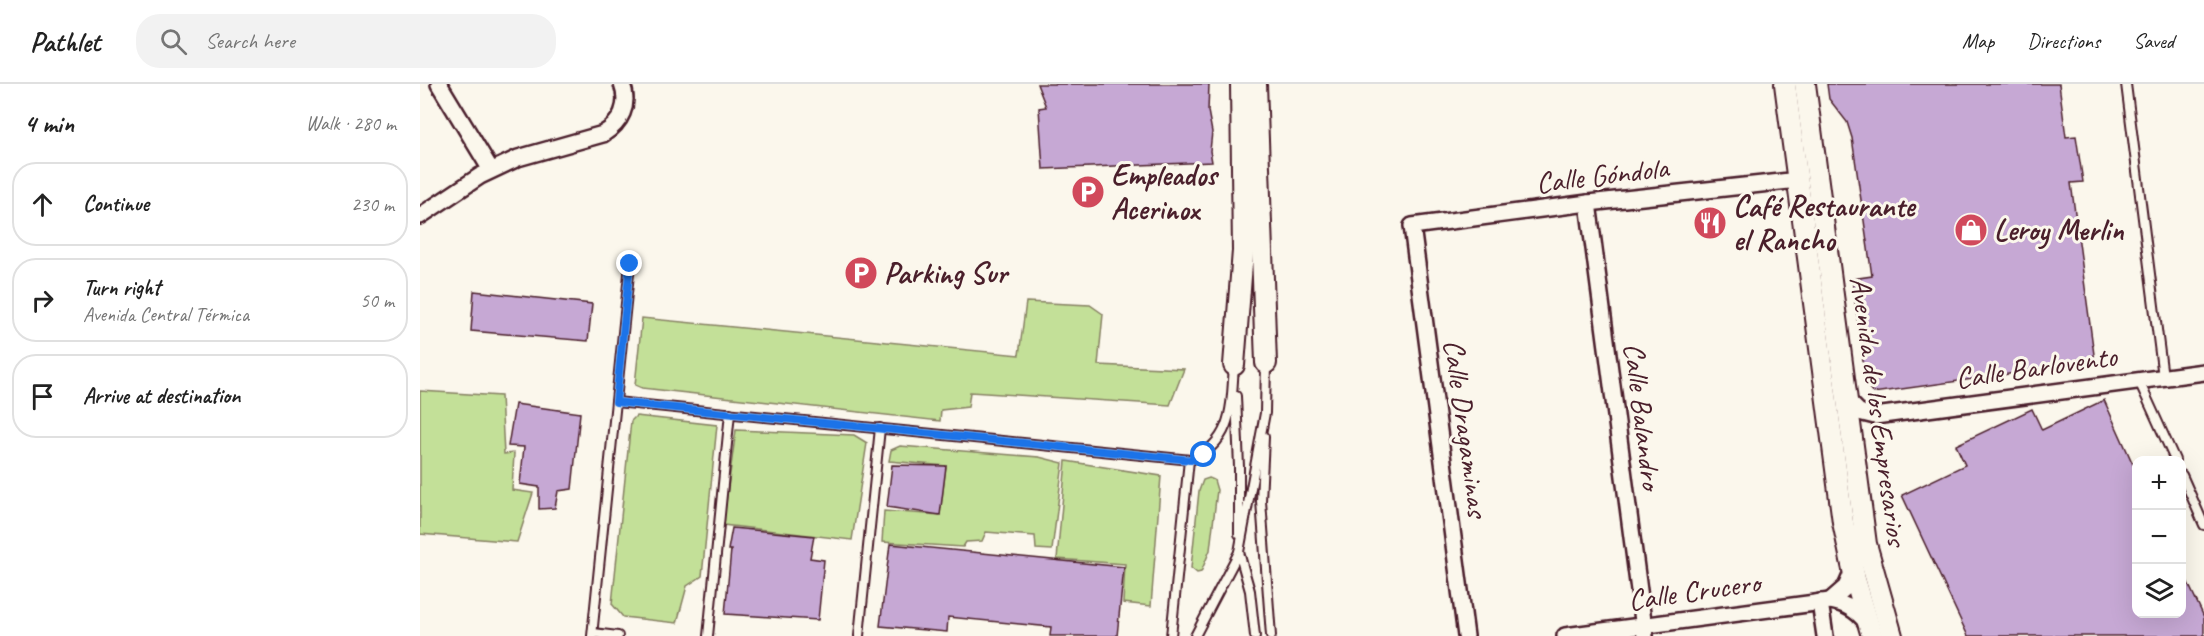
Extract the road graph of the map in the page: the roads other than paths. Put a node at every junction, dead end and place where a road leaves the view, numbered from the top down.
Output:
1 (439, 84) edge
2 (622, 84) edge
3 (1241, 84) edge
4 (1257, 84) edge
5 (1785, 84) edge
6 (1805, 84) edge
7 (2126, 84) edge
8 (491, 170) junction
9 (1798, 180) junction
10 (1588, 203) junction
11 (420, 216) edge
12 (1412, 226) joint
13 (630, 264) dead end
14 (1266, 363) joint
15 (1234, 364) junction
16 (2204, 372) edge
17 (2163, 377) junction
18 (2139, 381) junction
19 (1845, 398) junction
20 (616, 402) junction
21 (730, 413) junction
22 (1265, 413) junction
23 (1875, 416) junction
24 (880, 428) junction
25 (1851, 440) junction
26 (2173, 456) edge
27 (1190, 460) junction
28 (2186, 486) edge
29 (2204, 525) edge
30 (1239, 552) junction
31 (1853, 571) junction
32 (1825, 601) junction
33 (1870, 630) edge
34 (1644, 631) edge
35 (592, 635) edge
36 (618, 636) edge
37 (708, 636) edge
38 (859, 636) edge
39 (1171, 636) edge
40 (1194, 636) edge
41 (1255, 636) edge
42 (1270, 636) edge
43 (1466, 636) edge
44 (1565, 636) edge
45 (1825, 636) edge
46 (1892, 636) edge

1 - 8 street
2 - 8 street
3 - 15 street
4 - 14 street
5 - 9 street, Avenida de los Empresarios
6 - 19 street, Avenida de los Empresarios
7 - 17 lane
8 - 11 street
9 - 10 street, Calle Góndola
9 - 31 street, Avenida de los Empresarios
10 - 12 street, Calle Góndola
10 - 34 street, Calle Balandro
12 - 43 street, Calle Dragaminas
13 - 20 lane
14 - 22 lane
15 - 27 lane
15 - 30 lane
16 - 17 street, Calle Barlovento
17 - 18 street, Calle Barlovento
18 - 23 street, Calle Barlovento
18 - 26 lane
19 - 23 street
19 - 25 street, Avenida de los Empresarios
20 - 21 lane
20 - 35 lane
21 - 24 lane
21 - 37 lane
22 - 30 lane
22 - 42 lane
23 - 25 street
24 - 27 lane
24 - 38 lane
25 - 46 street, Avenida de los Empresarios
27 - 39 lane
28 - 29 lane
30 - 40 lane
30 - 41 lane
31 - 32 street
31 - 33 street, Avenida de los Empresarios
32 - 33 street
32 - 34 street, Calle Crucero
32 - 45 street
34 - 44 street, Calle Crucero
35 - 36 lane

